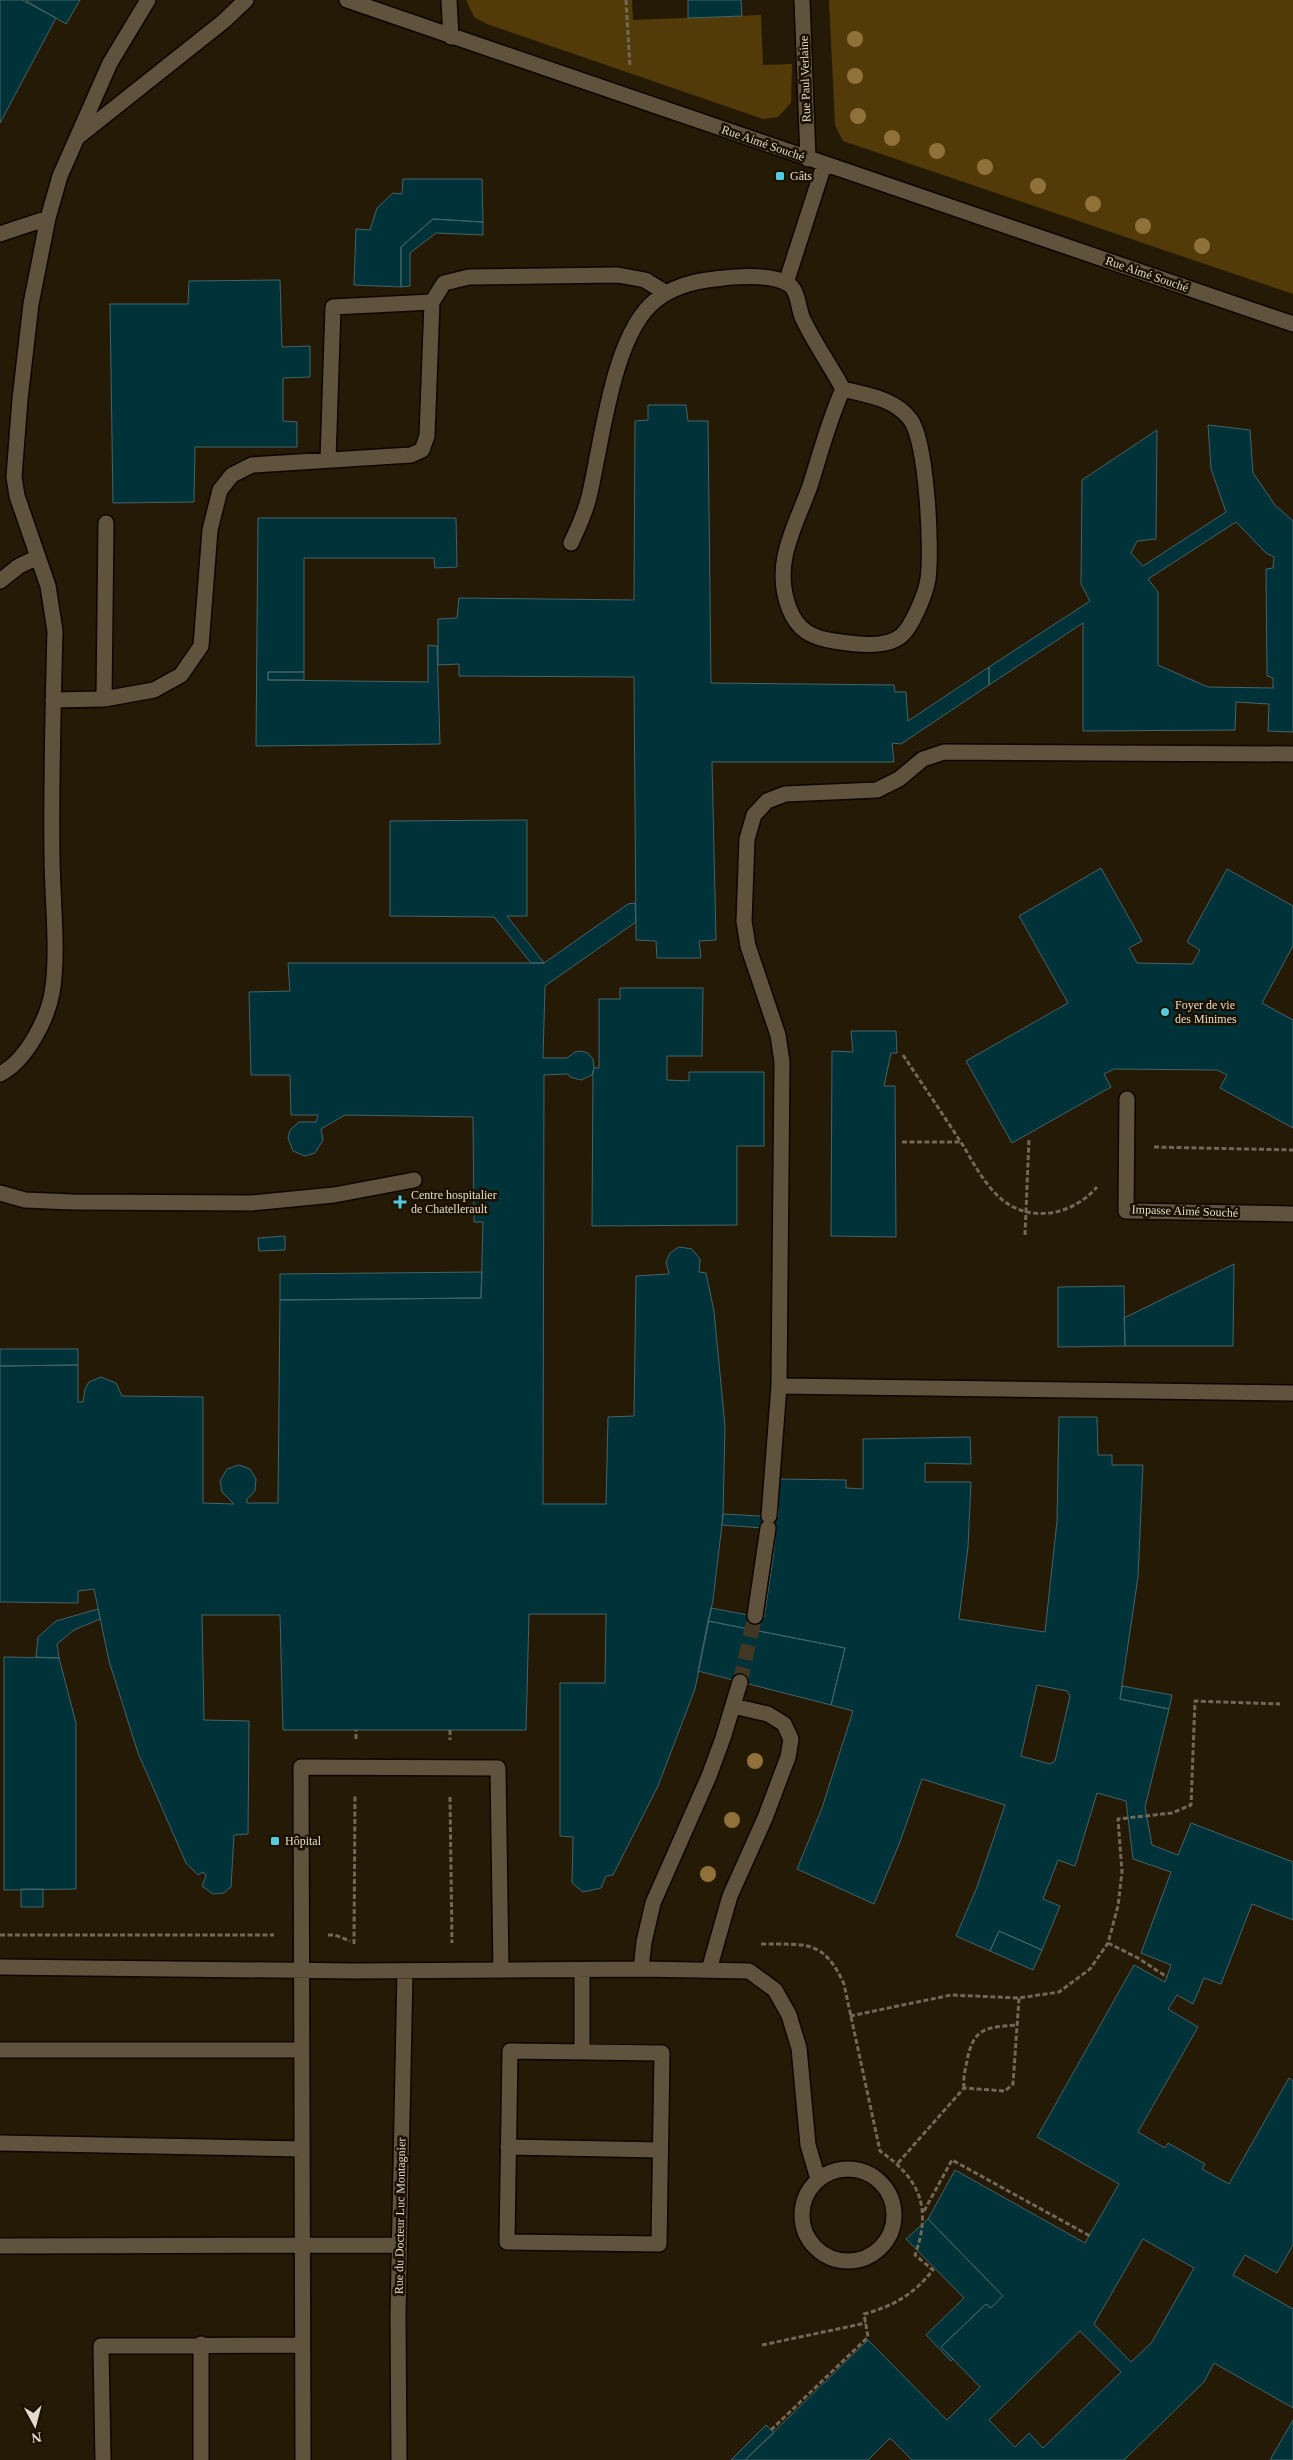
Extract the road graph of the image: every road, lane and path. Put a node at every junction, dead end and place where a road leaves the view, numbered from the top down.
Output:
1 (148, 0) edge
2 (246, 0) edge
3 (348, 0) edge
4 (449, 0) edge
5 (626, 0) edge
6 (802, 0) edge
7 (451, 36) junction
8 (631, 98) junction
9 (77, 137) junction
10 (808, 159) junction
11 (824, 165) junction
12 (48, 218) junction
13 (0, 234) edge
14 (786, 283) junction
15 (666, 293) junction
16 (432, 302) junction
17 (1293, 324) edge
18 (843, 389) junction
19 (328, 460) junction
20 (7, 480) edge
21 (106, 523) dead end
22 (571, 543) dead end
23 (38, 557) junction
24 (0, 581) edge
25 (104, 699) junction
26 (53, 700) junction
27 (1293, 754) edge
28 (903, 1055) dead end
29 (0, 1074) edge
30 (1127, 1099) dead end
31 (1029, 1139) dead end
32 (902, 1142) dead end
33 (961, 1142) junction
34 (1127, 1147) junction
35 (1293, 1150) edge
36 (414, 1180) dead end
37 (1100, 1182) dead end
38 (0, 1193) edge
39 (1026, 1212) junction
40 (1293, 1214) edge
41 (1025, 1235) dead end
42 (779, 1386) junction
43 (1293, 1393) edge
44 (754, 1616) tunnel mouth
45 (740, 1682) tunnel mouth
46 (1280, 1704) dead end
47 (733, 1706) junction
48 (356, 1730) dead end
49 (450, 1730) dead end
50 (355, 1768) junction
51 (450, 1768) junction
52 (0, 1935) edge
53 (302, 1935) junction
54 (354, 1943) junction
55 (1108, 1943) junction
56 (0, 1967) edge
57 (641, 1969) junction
58 (501, 1970) junction
59 (582, 1970) junction
60 (709, 1970) junction
61 (302, 1971) junction
62 (354, 1971) junction
63 (405, 1971) junction
64 (453, 1971) junction
65 (1167, 1977) dead end
66 (1019, 1998) junction
67 (850, 2016) dead end
68 (1017, 2025) junction
69 (0, 2050) edge
70 (300, 2050) junction
71 (582, 2051) junction
72 (964, 2088) junction
73 (0, 2143) edge
74 (508, 2147) junction
75 (301, 2149) junction
76 (660, 2150) junction
77 (818, 2179) junction
78 (924, 2212) junction
79 (1090, 2236) dead end
80 (399, 2245) junction
81 (0, 2246) edge
82 (302, 2247) junction
83 (866, 2322) junction
84 (201, 2344) junction
85 (302, 2345) junction
86 (762, 2345) dead end
87 (771, 2430) dead end
88 (103, 2460) edge
89 (201, 2460) edge
90 (303, 2460) edge
91 (398, 2460) edge

1 - 9 street
2 - 9 street
3 - 7 street, Rue Aimé Souché
4 - 7 street
5 - 8 path
6 - 10 street, Rue Paul Verlaine
7 - 8 street, Rue Aimé Souché
8 - 10 street, Rue Aimé Souché
9 - 12 street
10 - 11 street, Rue Aimé Souché
11 - 14 street
11 - 17 street, Rue Aimé Souché
12 - 13 street
12 - 20 street
14 - 15 street
14 - 18 street
15 - 16 street
15 - 22 street
16 - 19 street
16 - 19 street
18 - 18 street
19 - 25 street
20 - 23 street
21 - 25 street
23 - 24 street
23 - 26 street
25 - 26 street
26 - 29 street
27 - 42 street
28 - 33 path
30 - 34 street, Impasse Aimé Souché
31 - 39 path
32 - 33 path
33 - 39 path
34 - 35 path
34 - 40 street, Impasse Aimé Souché
36 - 38 street
37 - 39 path
39 - 41 path
42 - 43 street
42 - 44 street
45 - 47 street
46 - 55 path
47 - 57 street
47 - 60 street
48 - 50 path
49 - 51 path
50 - 51 street
50 - 53 street
50 - 54 path
51 - 58 street
51 - 64 path
52 - 53 path
53 - 54 path
53 - 61 street
54 - 62 path
55 - 65 path
55 - 66 path
56 - 61 street
57 - 59 street
57 - 60 street
58 - 59 street
58 - 64 street
59 - 71 street
60 - 77 street
61 - 62 street
61 - 70 street
62 - 63 street
63 - 64 street
63 - 80 street, Rue du Docteur Luc Montagnier
66 - 67 path
66 - 68 path
68 - 72 path
68 - 72 path
69 - 70 street
70 - 75 street
71 - 74 street
71 - 76 street
72 - 78 path
73 - 75 street
74 - 76 street
74 - 76 street
75 - 82 street
77 - 77 street
78 - 79 path
78 - 83 path
80 - 82 street
80 - 91 street, Rue du Docteur Luc Montagnier
81 - 82 street
82 - 85 street
83 - 86 path
83 - 87 path
84 - 85 street
84 - 88 street
84 - 89 street
85 - 90 street

